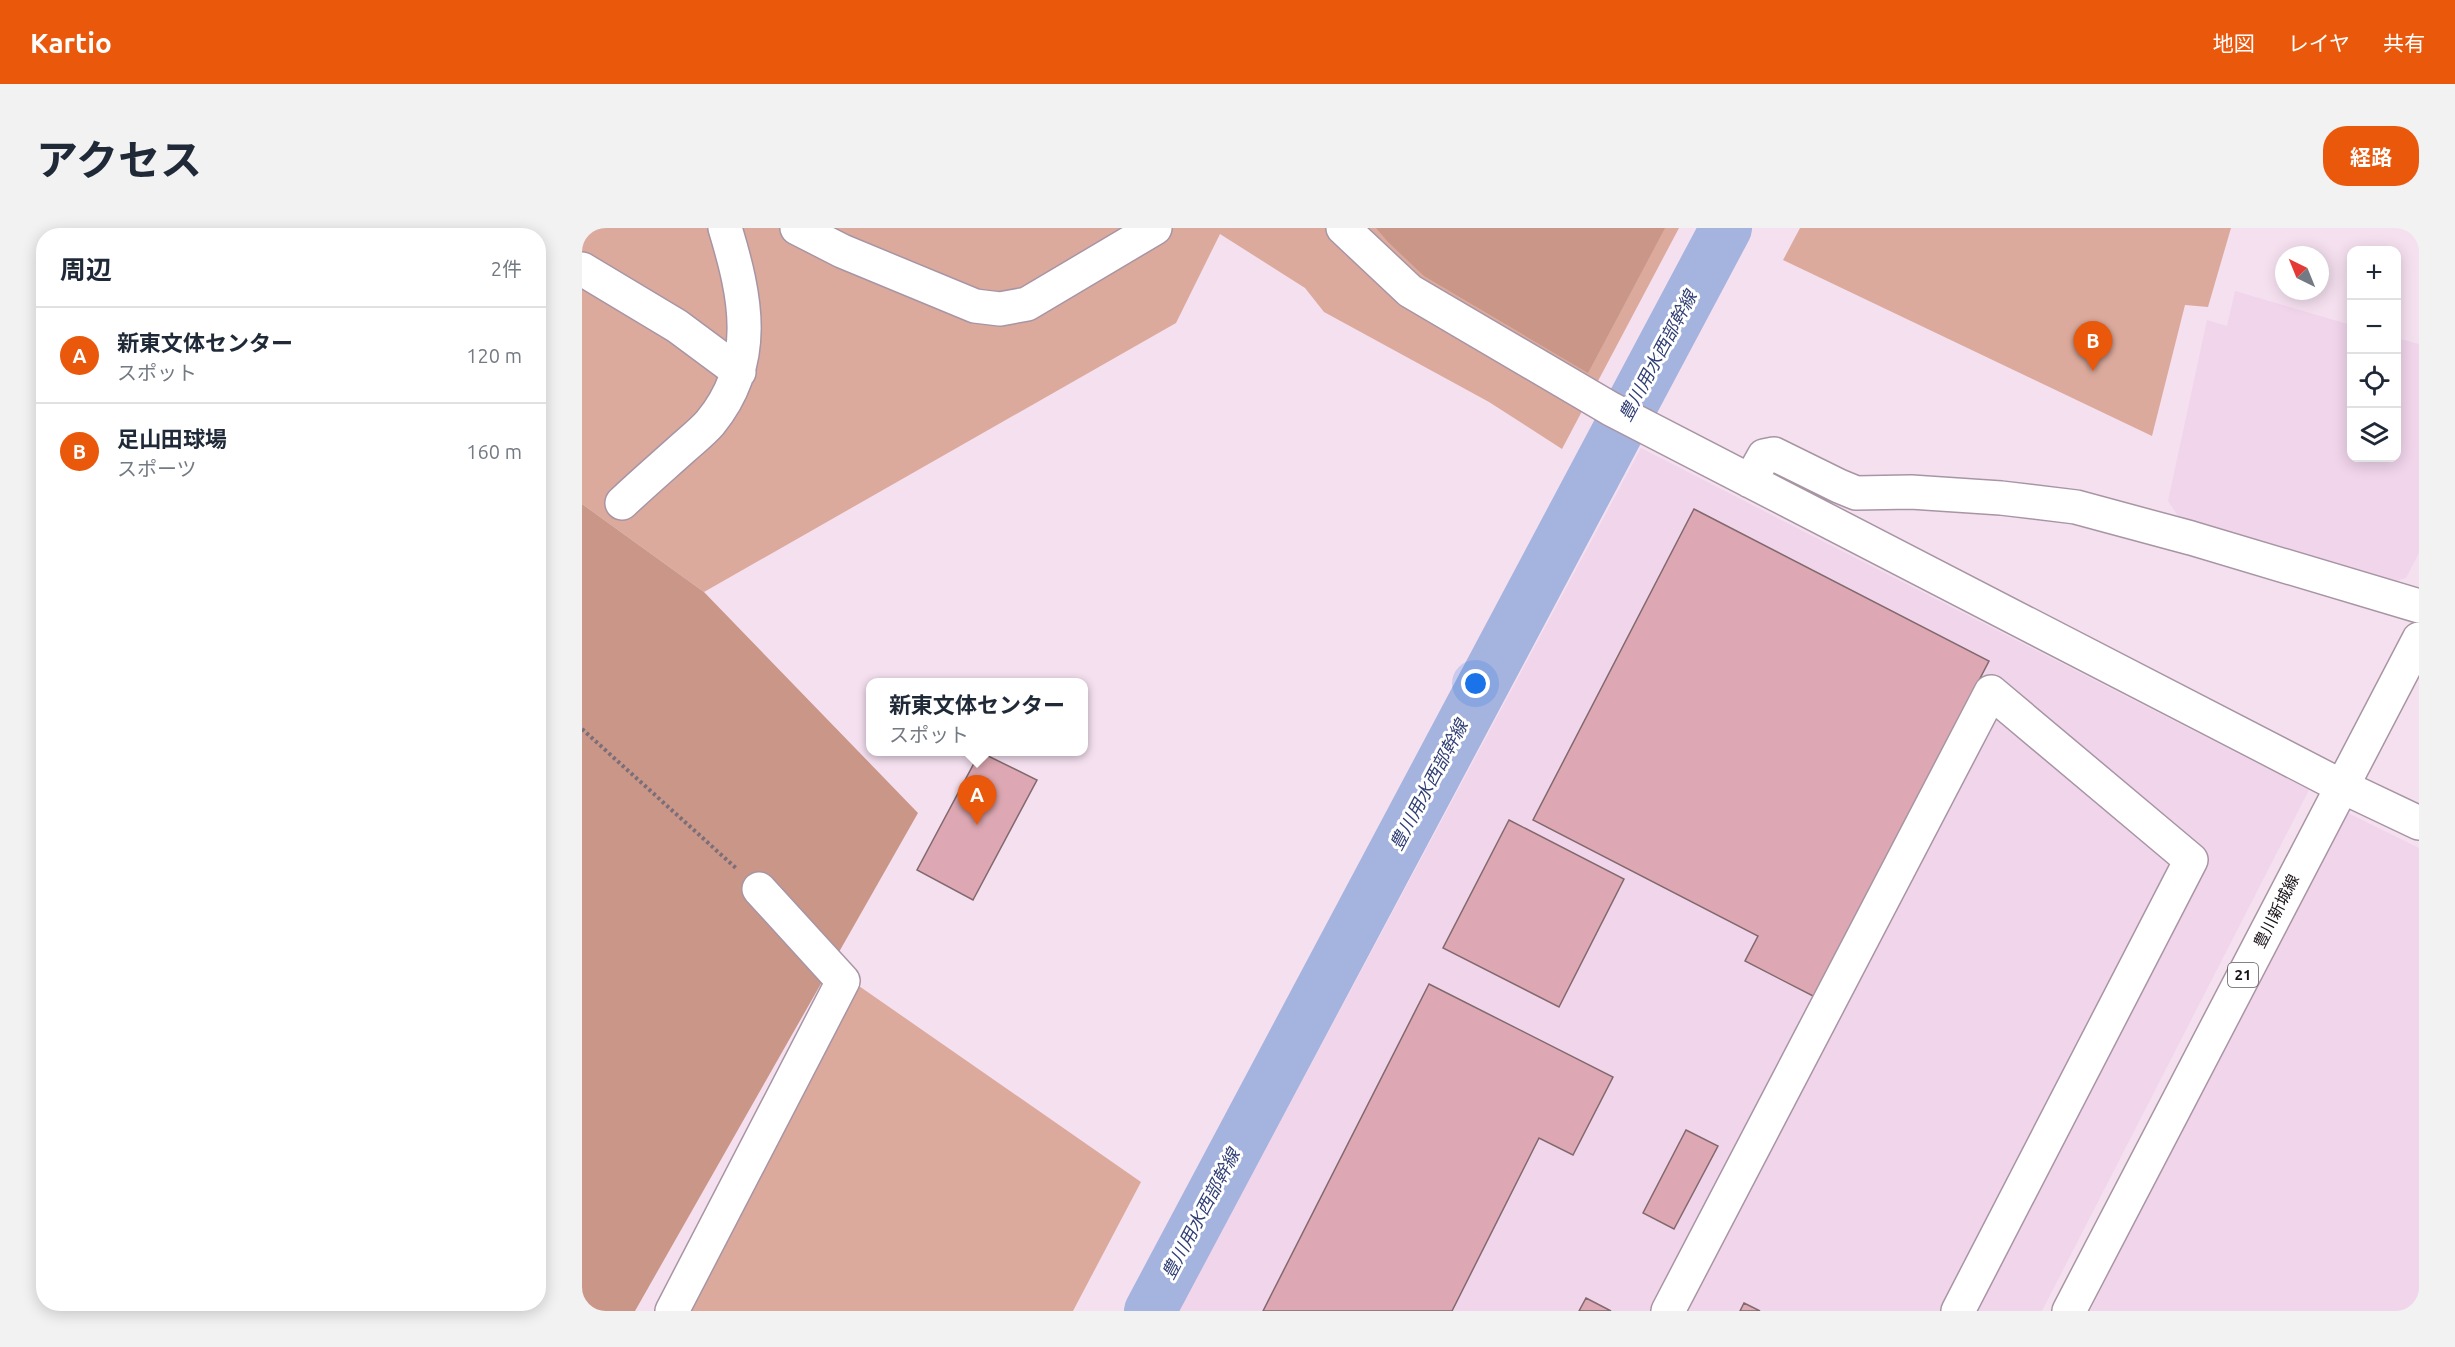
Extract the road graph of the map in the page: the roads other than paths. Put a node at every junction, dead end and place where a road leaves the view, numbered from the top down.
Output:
1 (725, 228) edge
2 (797, 228) edge
3 (1155, 228) edge
4 (1343, 228) edge
5 (582, 270) edge
6 (739, 372) junction
7 (1750, 481) junction
8 (622, 503) dead end
9 (2419, 606) edge
10 (2419, 639) edge
11 (2342, 786) junction
12 (2419, 823) edge
13 (759, 889) road end
14 (672, 1311) edge
15 (1668, 1311) edge
16 (1958, 1311) edge
17 (2069, 1311) edge

1 - 6 street
2 - 3 street
4 - 7 street
5 - 6 street
6 - 8 street
7 - 9 street
7 - 11 street
10 - 11 street, 豊川新城線 / 21
11 - 12 street
11 - 17 street, 豊川新城線 / 21
13 - 14 street
15 - 16 street

